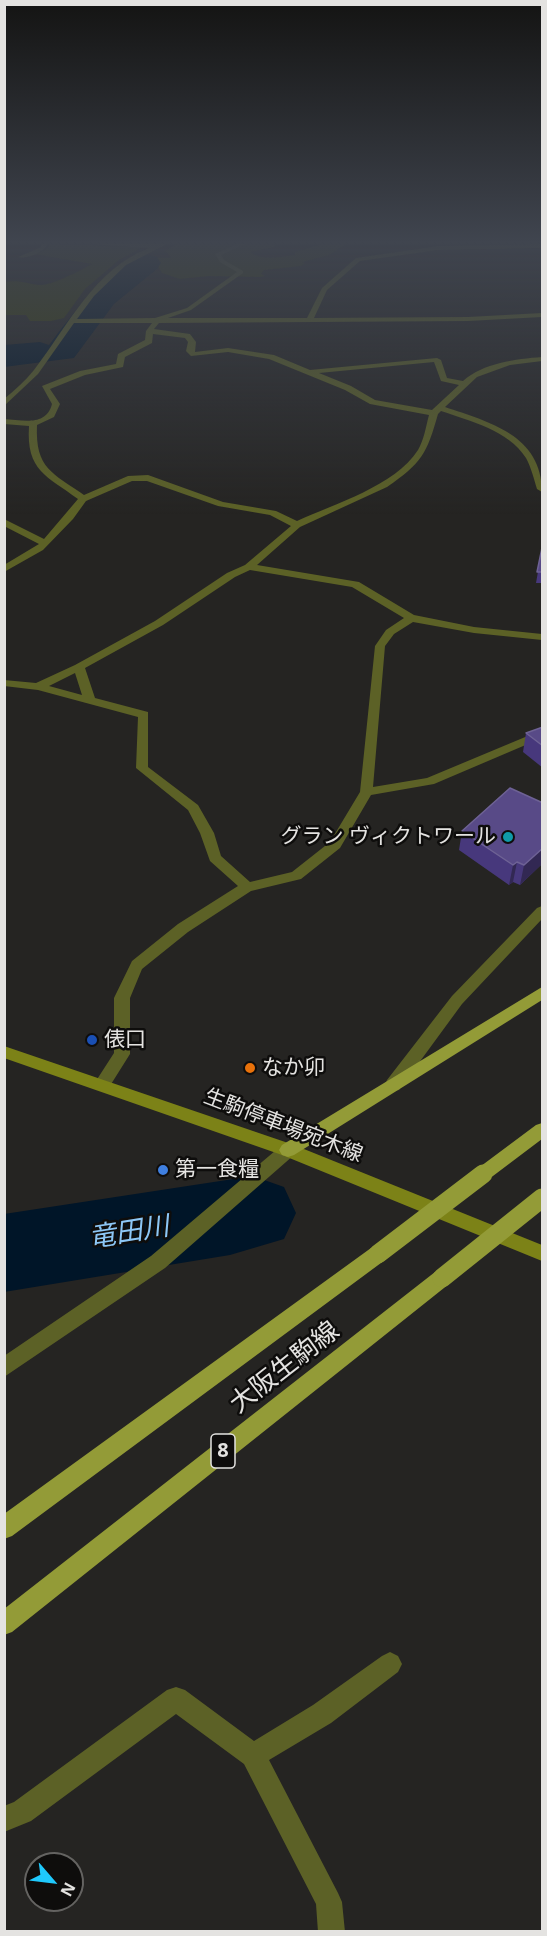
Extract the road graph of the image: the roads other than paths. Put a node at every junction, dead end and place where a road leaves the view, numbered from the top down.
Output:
1 (64, 334) edge
2 (150, 334) edge
3 (175, 334) edge
4 (543, 359) edge
5 (307, 372) junction
6 (464, 384) junction
7 (4, 404) edge
8 (437, 410) junction
9 (4, 421) edge
10 (33, 424) junction
11 (543, 489) edge
12 (83, 499) junction
13 (4, 522) edge
14 (297, 525) junction
15 (45, 543) junction
16 (249, 567) junction
17 (4, 569) edge
18 (411, 618) junction
19 (543, 637) edge
20 (79, 667) junction
21 (4, 683) edge
22 (38, 687) junction
23 (90, 701) junction
24 (543, 734) edge
25 (366, 792) junction
26 (247, 887) junction
27 (543, 911) edge
28 (543, 993) edge
29 (4, 1052) edge
30 (102, 1084) junction
31 (393, 1085) junction
32 (543, 1130) edge
33 (288, 1150) junction
34 (543, 1198) edge
35 (543, 1253) edge
36 (4, 1368) edge
37 (4, 1528) edge
38 (4, 1624) edge
39 (390, 1664) dead end
40 (253, 1755) junction
41 (4, 1820) edge
42 (332, 1932) edge

1 - 7 street
2 - 10 street
3 - 5 street
4 - 6 street
5 - 6 street
5 - 8 street
6 - 8 street
8 - 11 street
8 - 14 street
9 - 10 street
10 - 12 street
12 - 14 street
12 - 15 street
13 - 15 street
14 - 16 street
15 - 17 street
16 - 18 street
16 - 20 street
18 - 19 street
18 - 25 street
20 - 22 street
20 - 23 street
21 - 22 street
22 - 23 street
23 - 26 street
24 - 25 street
25 - 26 street
26 - 30 street
27 - 31 street
28 - 31 main road
29 - 30 main road, 生駒停車場宛木線
30 - 33 main road, 生駒停車場宛木線
31 - 33 main road
32 - 37 main road, 大阪生駒線, bridge
33 - 35 main road, 生駒停車場宛木線
33 - 36 street
34 - 38 main road, 大阪生駒線 / 8, bridge
39 - 40 street
40 - 41 street
40 - 42 street

